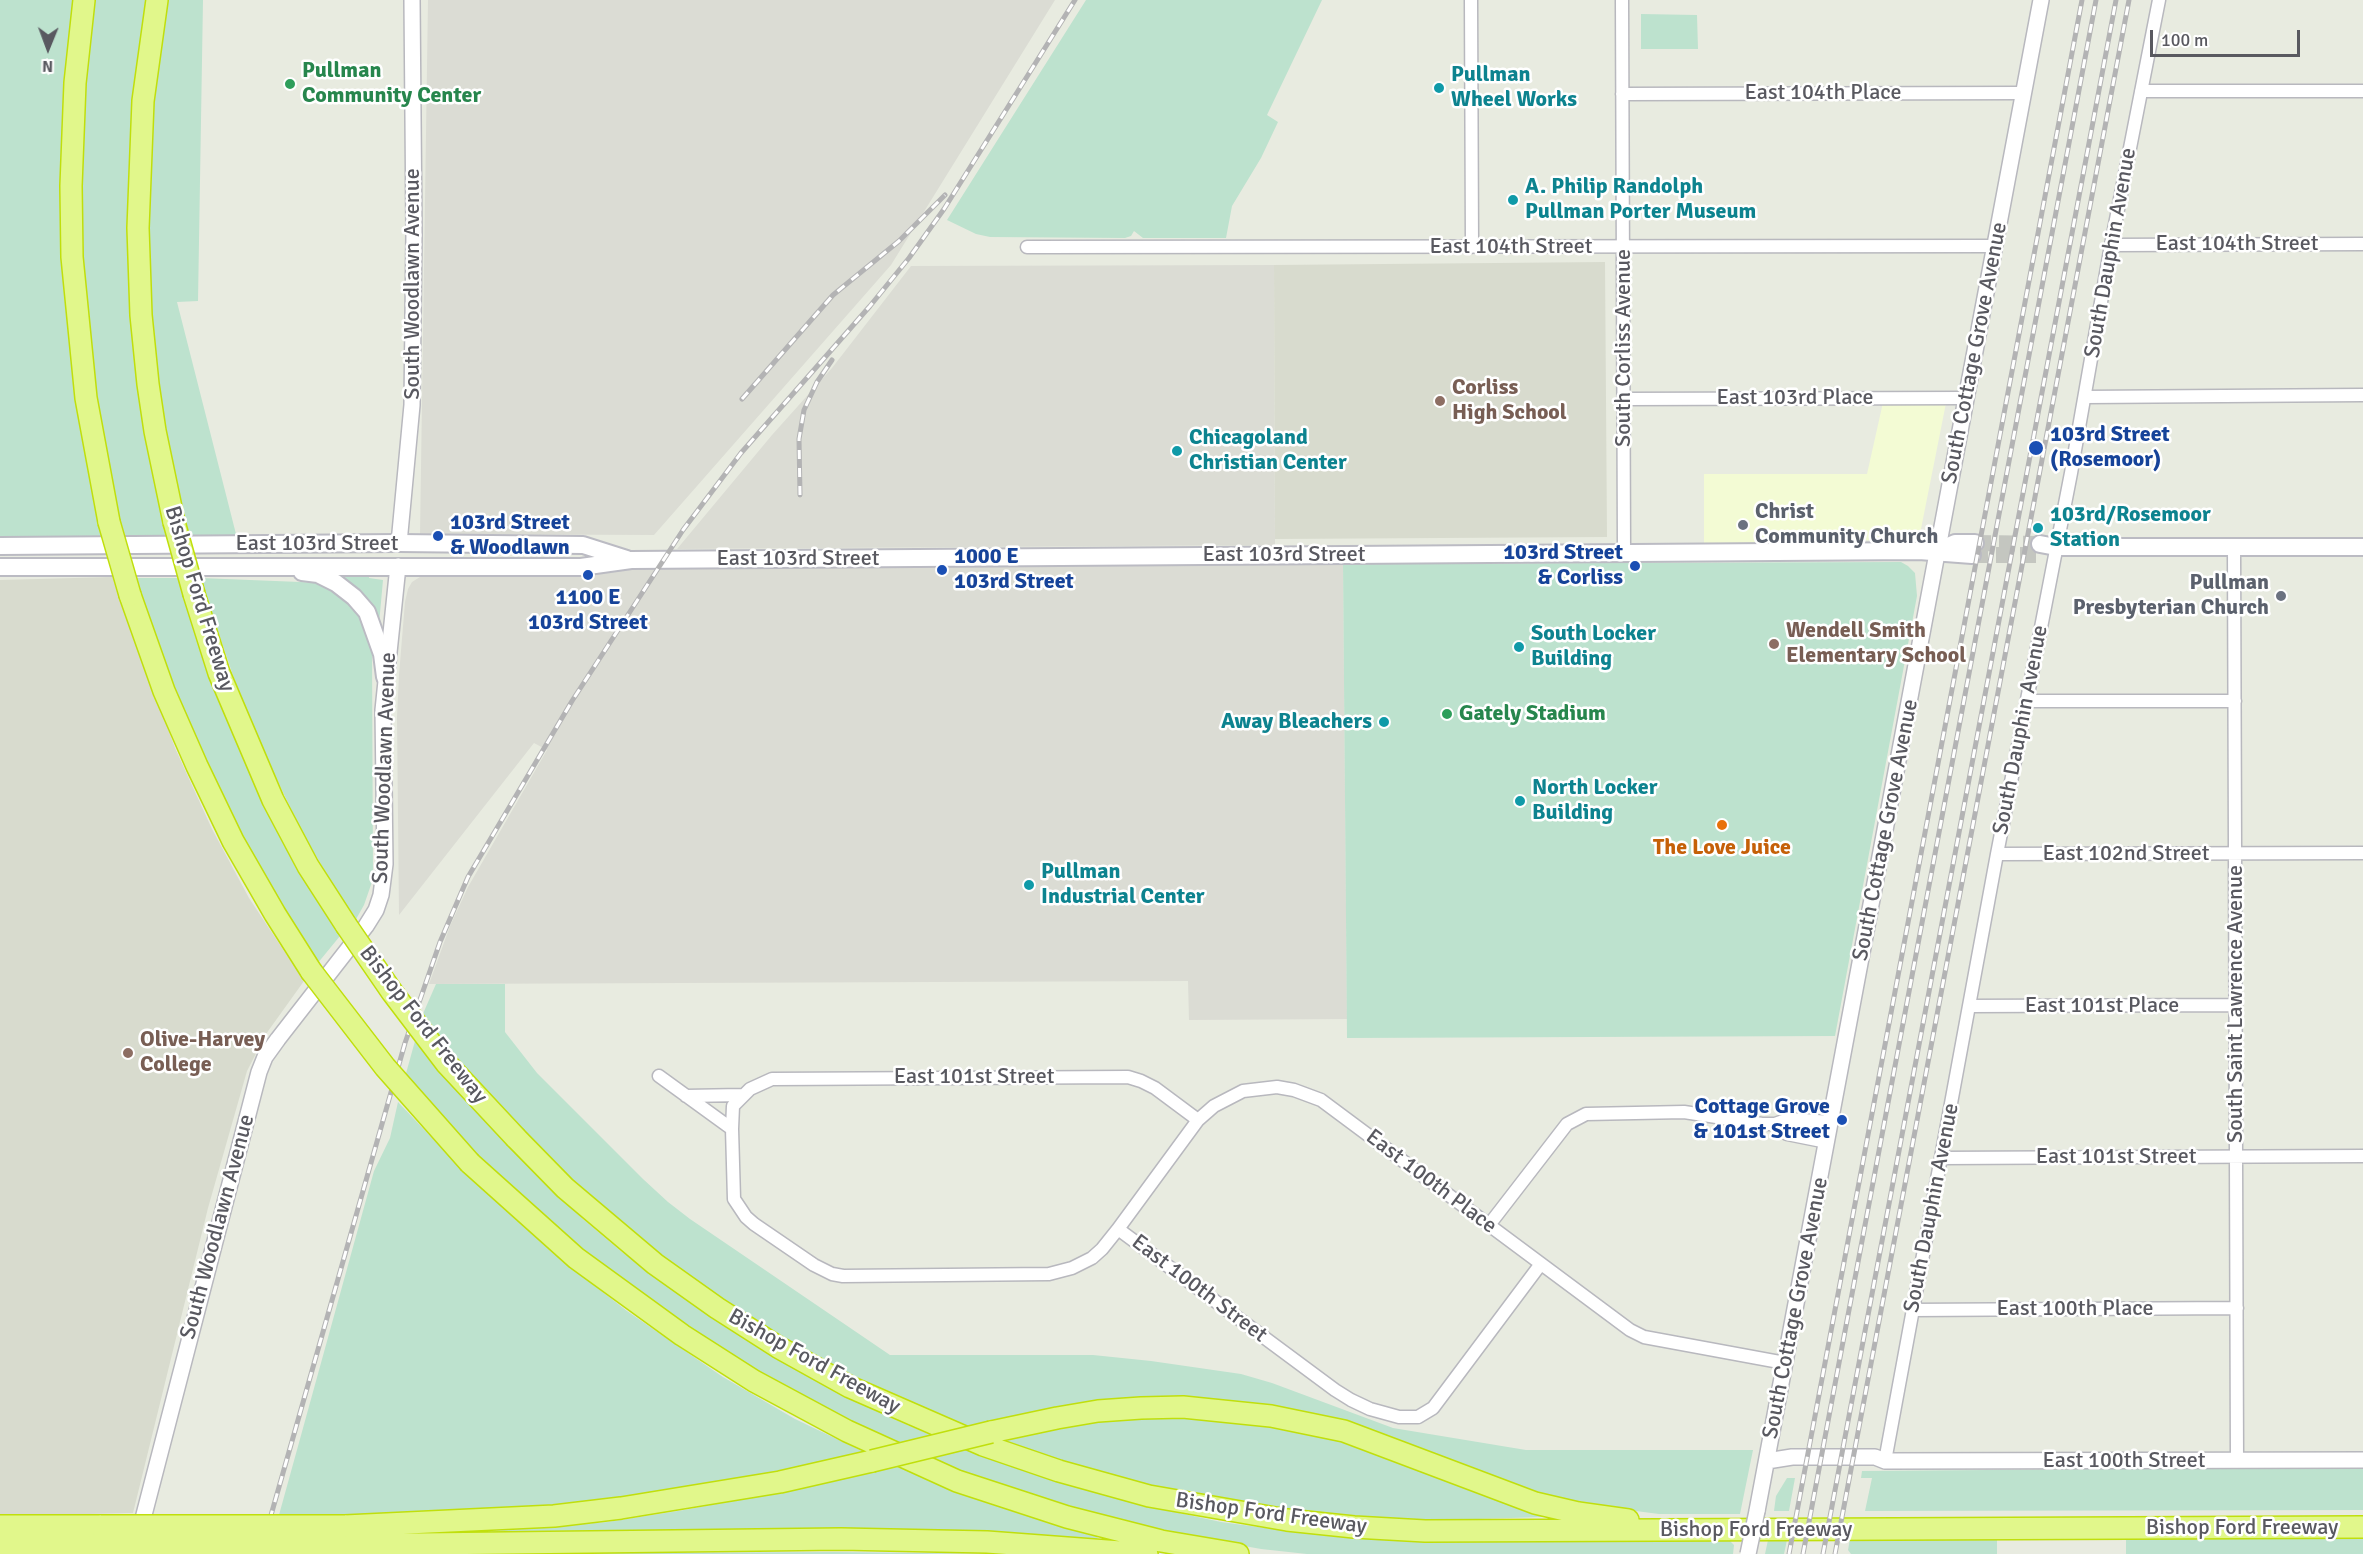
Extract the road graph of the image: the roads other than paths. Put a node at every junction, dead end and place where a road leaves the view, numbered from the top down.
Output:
1 (84, 0) edge
2 (157, 0) edge
3 (412, 0) edge
4 (1471, 0) edge
5 (1622, 0) edge
6 (2041, 0) edge
7 (2159, 0) edge
8 (2141, 91) junction
9 (2363, 91) edge
10 (2024, 93) junction
11 (1622, 94) junction
12 (2363, 244) edge
13 (2111, 245) junction
14 (1995, 246) junction
15 (1027, 247) dead end
16 (1472, 247) junction
17 (1624, 247) junction
18 (2363, 395) edge
19 (2085, 397) junction
20 (1966, 398) junction
21 (1624, 399) junction
22 (399, 543) junction
23 (0, 546) edge
24 (2234, 547) junction
25 (2363, 547) edge
26 (1974, 549) tunnel mouth
27 (2044, 549) junction
28 (1938, 550) junction
29 (1624, 553) junction
30 (631, 560) junction
31 (254, 566) junction
32 (398, 566) junction
33 (0, 567) edge
34 (385, 677) junction
35 (2235, 701) junction
36 (2027, 702) junction
37 (2363, 853) edge
38 (1997, 854) junction
39 (2235, 854) junction
40 (2236, 1005) junction
41 (1969, 1006) junction
42 (659, 1076) dead end
43 (742, 1095) junction
44 (686, 1096) junction
45 (1198, 1119) junction
46 (1830, 1122) junction
47 (1775, 1124) junction
48 (732, 1129) junction
49 (1827, 1142) junction
50 (2363, 1156) edge
51 (2236, 1157) junction
52 (1941, 1158) junction
53 (1489, 1225) junction
54 (1118, 1229) junction
55 (1540, 1265) junction
56 (2237, 1308) junction
57 (1912, 1310) junction
58 (1785, 1363) junction
59 (2363, 1460) edge
60 (1767, 1461) junction
61 (1885, 1461) junction
62 (2237, 1461) junction
63 (0, 1526) edge
64 (2363, 1527) edge
65 (1907, 1529) junction
66 (98, 1535) junction
67 (343, 1535) junction
68 (0, 1545) edge
69 (134, 1554) edge
70 (1147, 1554) edge
71 (1238, 1554) edge
72 (1749, 1554) edge

1 - 71 highway, Bishop Ford Freeway, bridge
2 - 65 highway, Bishop Ford Freeway, bridge
3 - 22 street, South Woodlawn Avenue
4 - 16 street
5 - 11 street, South Corliss Avenue
6 - 10 street, South Cottage Grove Avenue
7 - 8 street, South Dauphin Avenue
8 - 9 street
8 - 13 street, South Dauphin Avenue
10 - 11 street, East 104th Place
10 - 14 street, South Cottage Grove Avenue
11 - 17 street, South Corliss Avenue
12 - 13 street, East 104th Street
13 - 19 street, South Dauphin Avenue
14 - 17 street, East 104th Street
14 - 20 street, South Cottage Grove Avenue
15 - 16 street, East 104th Street
16 - 17 street, East 104th Street
17 - 21 street, South Corliss Avenue
18 - 19 street
19 - 27 street, South Dauphin Avenue
20 - 21 street, East 103rd Place
20 - 28 street, South Cottage Grove Avenue
21 - 29 street, South Corliss Avenue
22 - 23 main road, East 103rd Street
22 - 30 main road, East 103rd Street
22 - 32 street, South Woodlawn Avenue
24 - 25 main road
24 - 27 main road
24 - 35 street, South Saint Lawrence Avenue
26 - 28 main road, East 103rd Street
27 - 36 street, South Dauphin Avenue
28 - 29 main road, East 103rd Street
28 - 46 street, South Cottage Grove Avenue
29 - 30 main road, East 103rd Street
30 - 32 main road, East 103rd Street
31 - 32 main road, East 103rd Street
31 - 33 main road, East 103rd Street
31 - 34 main road
32 - 34 street, South Woodlawn Avenue
34 - 69 street, South Woodlawn Avenue
35 - 36 street
35 - 39 street, South Saint Lawrence Avenue
36 - 38 street, South Dauphin Avenue
37 - 39 street, East 102nd Street
38 - 39 street, East 102nd Street
38 - 41 street, South Dauphin Avenue
39 - 40 street, South Saint Lawrence Avenue
40 - 41 street, East 101st Place
40 - 51 street, South Saint Lawrence Avenue
41 - 52 street, South Dauphin Avenue
42 - 44 street
43 - 44 street, East 101st Street
43 - 45 street, East 101st Street
43 - 48 street
44 - 48 street
45 - 53 street, East 100th Place
45 - 54 street, East 100th Place
46 - 47 street
46 - 49 street, South Cottage Grove Avenue
47 - 49 street
47 - 53 street
48 - 54 street, East 100th Street
49 - 58 street, South Cottage Grove Avenue
50 - 51 street, East 101st Street
51 - 52 street, East 101st Street
51 - 56 street, South Saint Lawrence Avenue
52 - 57 street, South Dauphin Avenue
53 - 55 street, East 100th Place
54 - 55 street, East 100th Street
55 - 58 street, East 100th Place
56 - 57 street, East 100th Place
56 - 62 street, South Saint Lawrence Avenue
57 - 61 street, South Dauphin Avenue
58 - 60 street, South Cottage Grove Avenue
59 - 62 street, East 100th Street
60 - 61 street, East 100th Street
60 - 72 street, South Cottage Grove Avenue, bridge
61 - 62 street, East 100th Street
63 - 66 highway
64 - 65 highway, Bishop Ford Freeway
65 - 67 highway, bridge
66 - 67 highway, bridge
66 - 68 highway
67 - 70 highway

